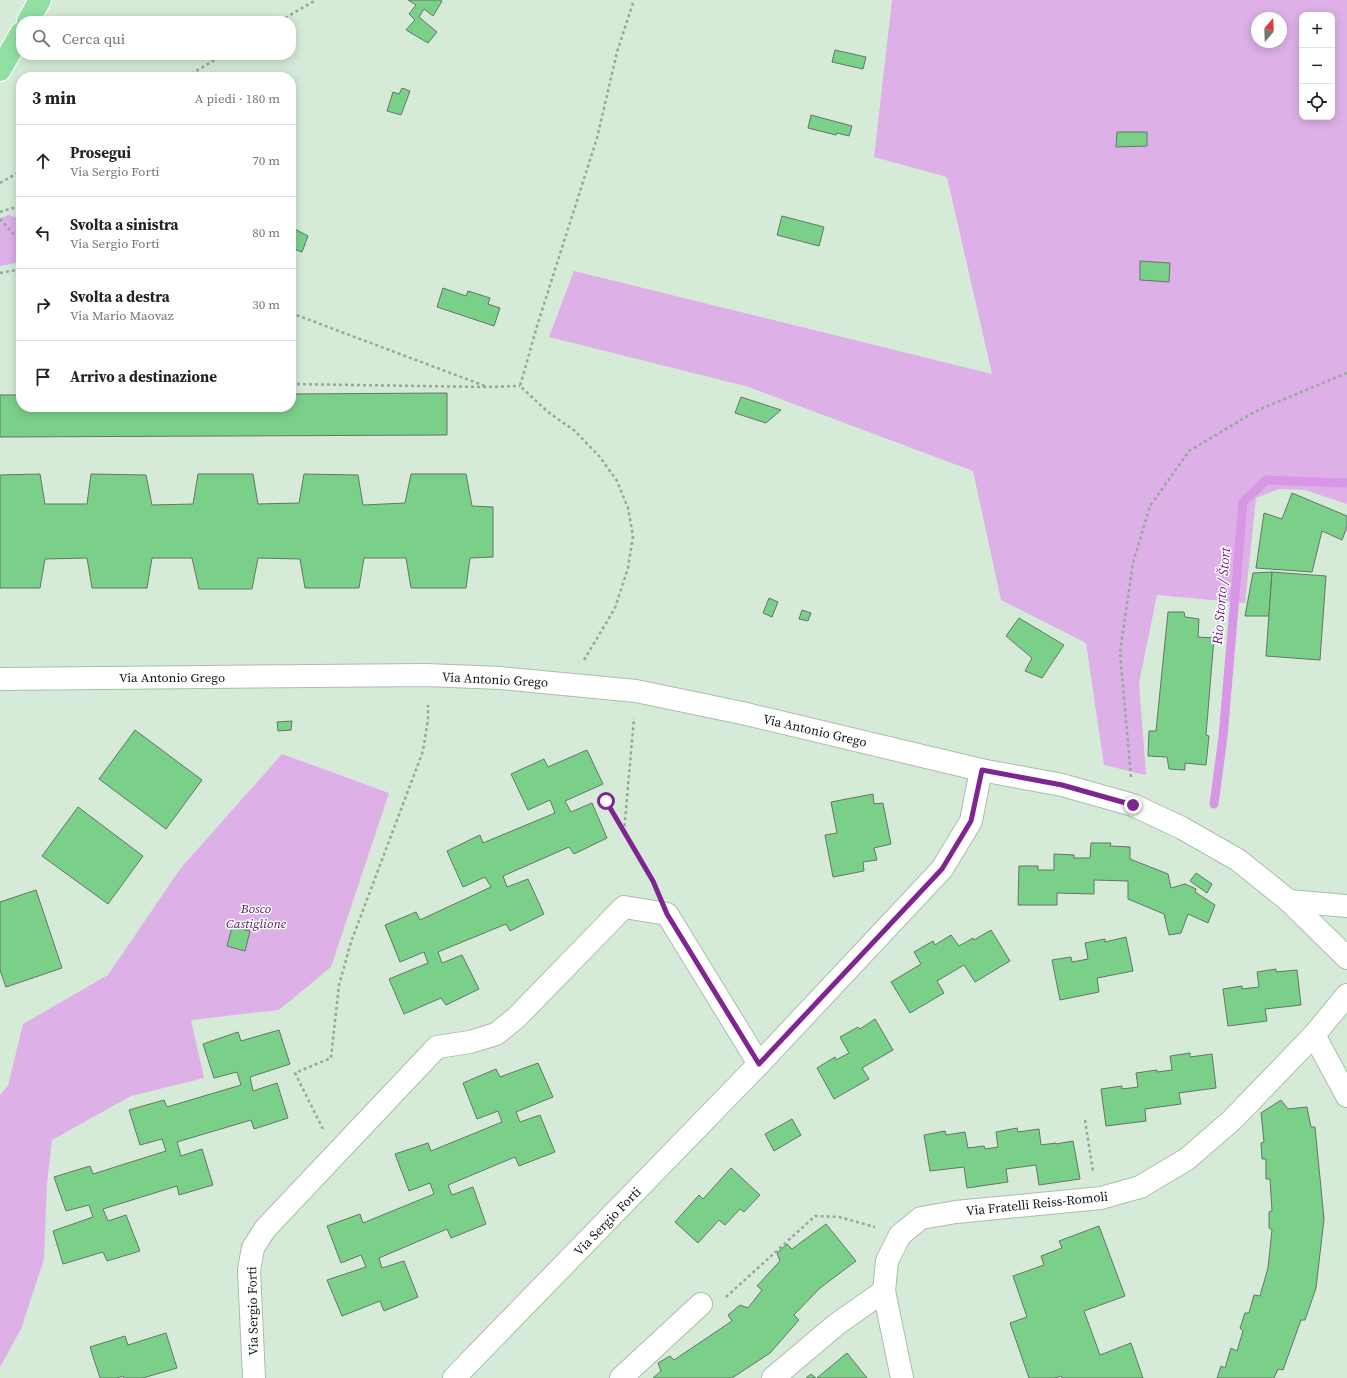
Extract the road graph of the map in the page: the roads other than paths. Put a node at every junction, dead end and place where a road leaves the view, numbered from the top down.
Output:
1 (40, 0) edge
2 (31, 16) edge
3 (16, 43) edge
4 (0, 70) edge
5 (0, 679) edge
6 (982, 770) junction
7 (1289, 901) junction
8 (1347, 906) edge
9 (1347, 958) edge
10 (1347, 996) edge
11 (1314, 1035) junction
12 (759, 1064) junction
13 (1347, 1096) edge
14 (884, 1291) junction
15 (702, 1304) road end
16 (254, 1378) edge
17 (454, 1378) edge
18 (621, 1378) edge
19 (773, 1378) edge
20 (902, 1378) edge

1 - 2 main road
3 - 4 main road
5 - 6 street, Via Antonio Grego
6 - 7 street, Via Antonio Grego
6 - 12 street, Via Sergio Forti
7 - 8 street
7 - 9 street, Via Antonio Grego
10 - 11 street, Via Fratelli Reiss-Romoli
11 - 13 street
11 - 14 street, Via Fratelli Reiss-Romoli
12 - 16 street, Via Sergio Forti
12 - 17 street, Via Sergio Forti
14 - 19 street
14 - 20 street, Via Fratelli Reiss-Romoli
15 - 18 street

